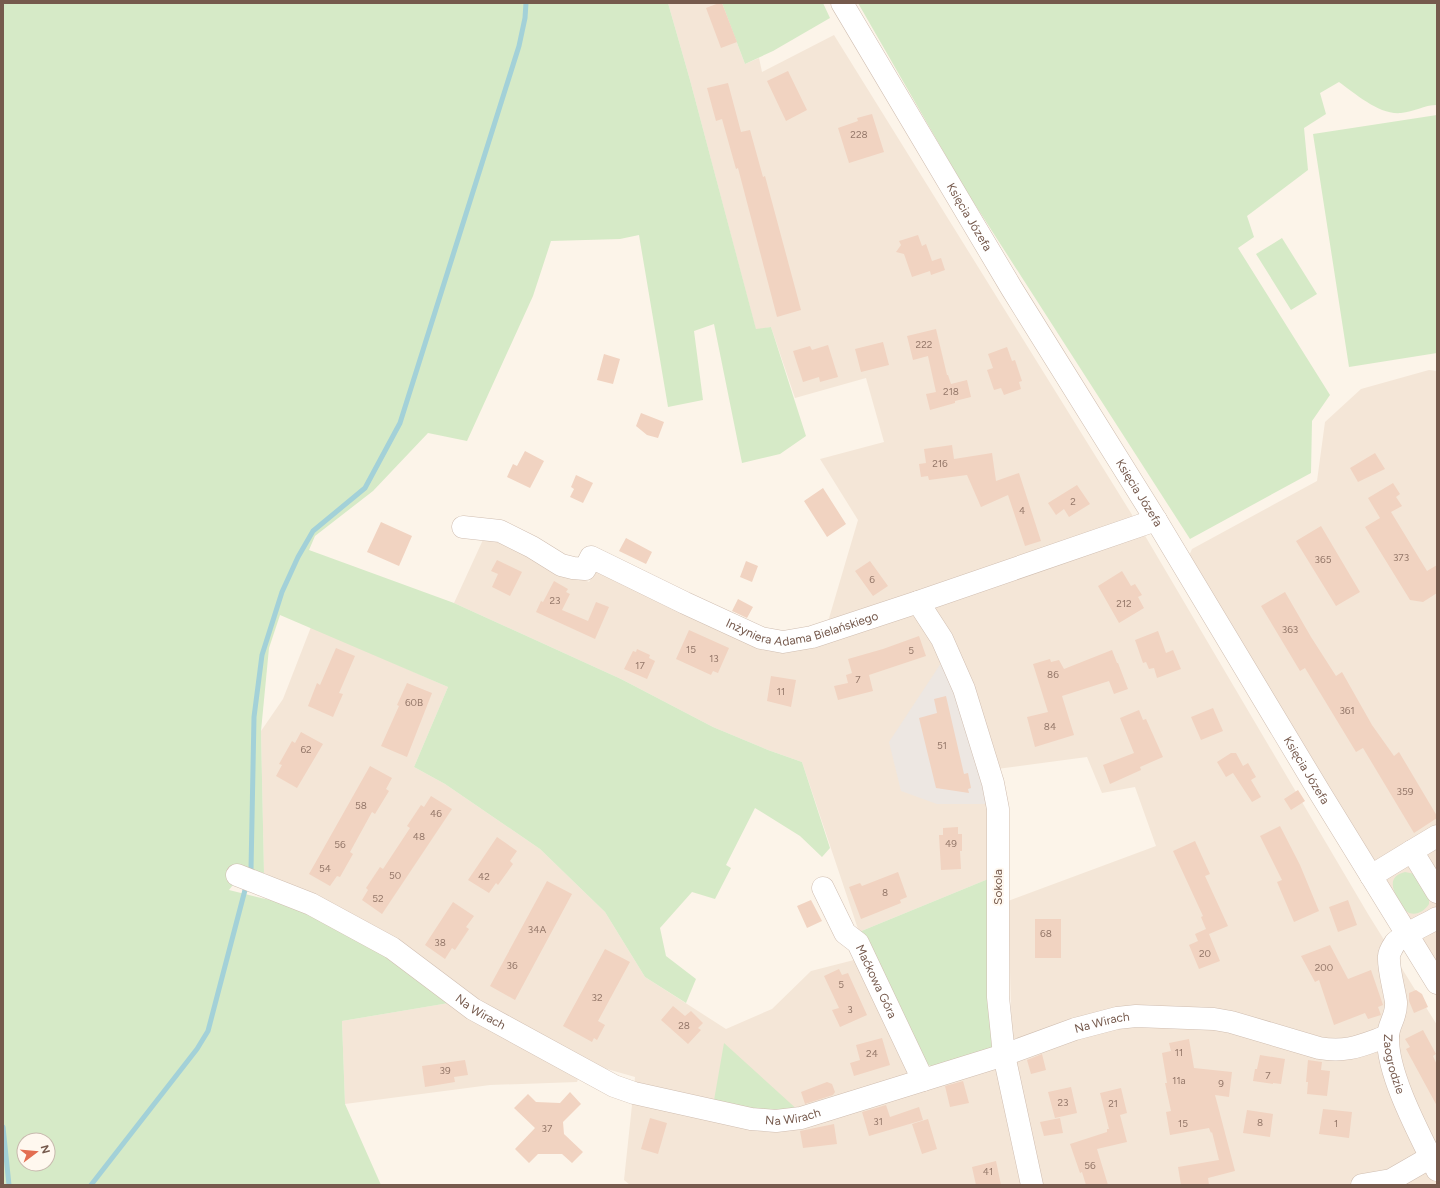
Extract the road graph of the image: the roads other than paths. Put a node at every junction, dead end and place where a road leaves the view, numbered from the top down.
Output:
1 (842, 3) edge
2 (1156, 520) junction
3 (463, 527) dead end
4 (918, 602) junction
5 (1437, 836) edge
6 (1412, 851) junction
7 (237, 875) dead end
8 (1371, 876) junction
9 (823, 888) dead end
10 (1437, 892) edge
11 (1437, 918) edge
12 (1407, 934) junction
13 (1437, 983) edge
14 (1388, 1036) junction
15 (1004, 1055) junction
16 (923, 1080) junction
17 (1434, 1163) edge
18 (1032, 1185) edge
19 (1362, 1185) edge

1 - 2 street, Księcia Józefa
2 - 4 street, Inżyniera Adama Bielańskiego
2 - 8 street, Księcia Józefa
3 - 4 street, Inżyniera Adama Bielańskiego
4 - 15 street, Sokola
5 - 6 street
6 - 8 street
6 - 10 street
7 - 16 street, Na Wirach
8 - 12 street, Księcia Józefa
9 - 16 street, Maćkowa Góra
11 - 12 street
12 - 13 street, Księcia Józefa
12 - 14 street, Zaogrodzie
14 - 15 street, Na Wirach
14 - 17 street, Zaogrodzie
15 - 16 street, Na Wirach
15 - 18 street, Sokola
17 - 19 street

